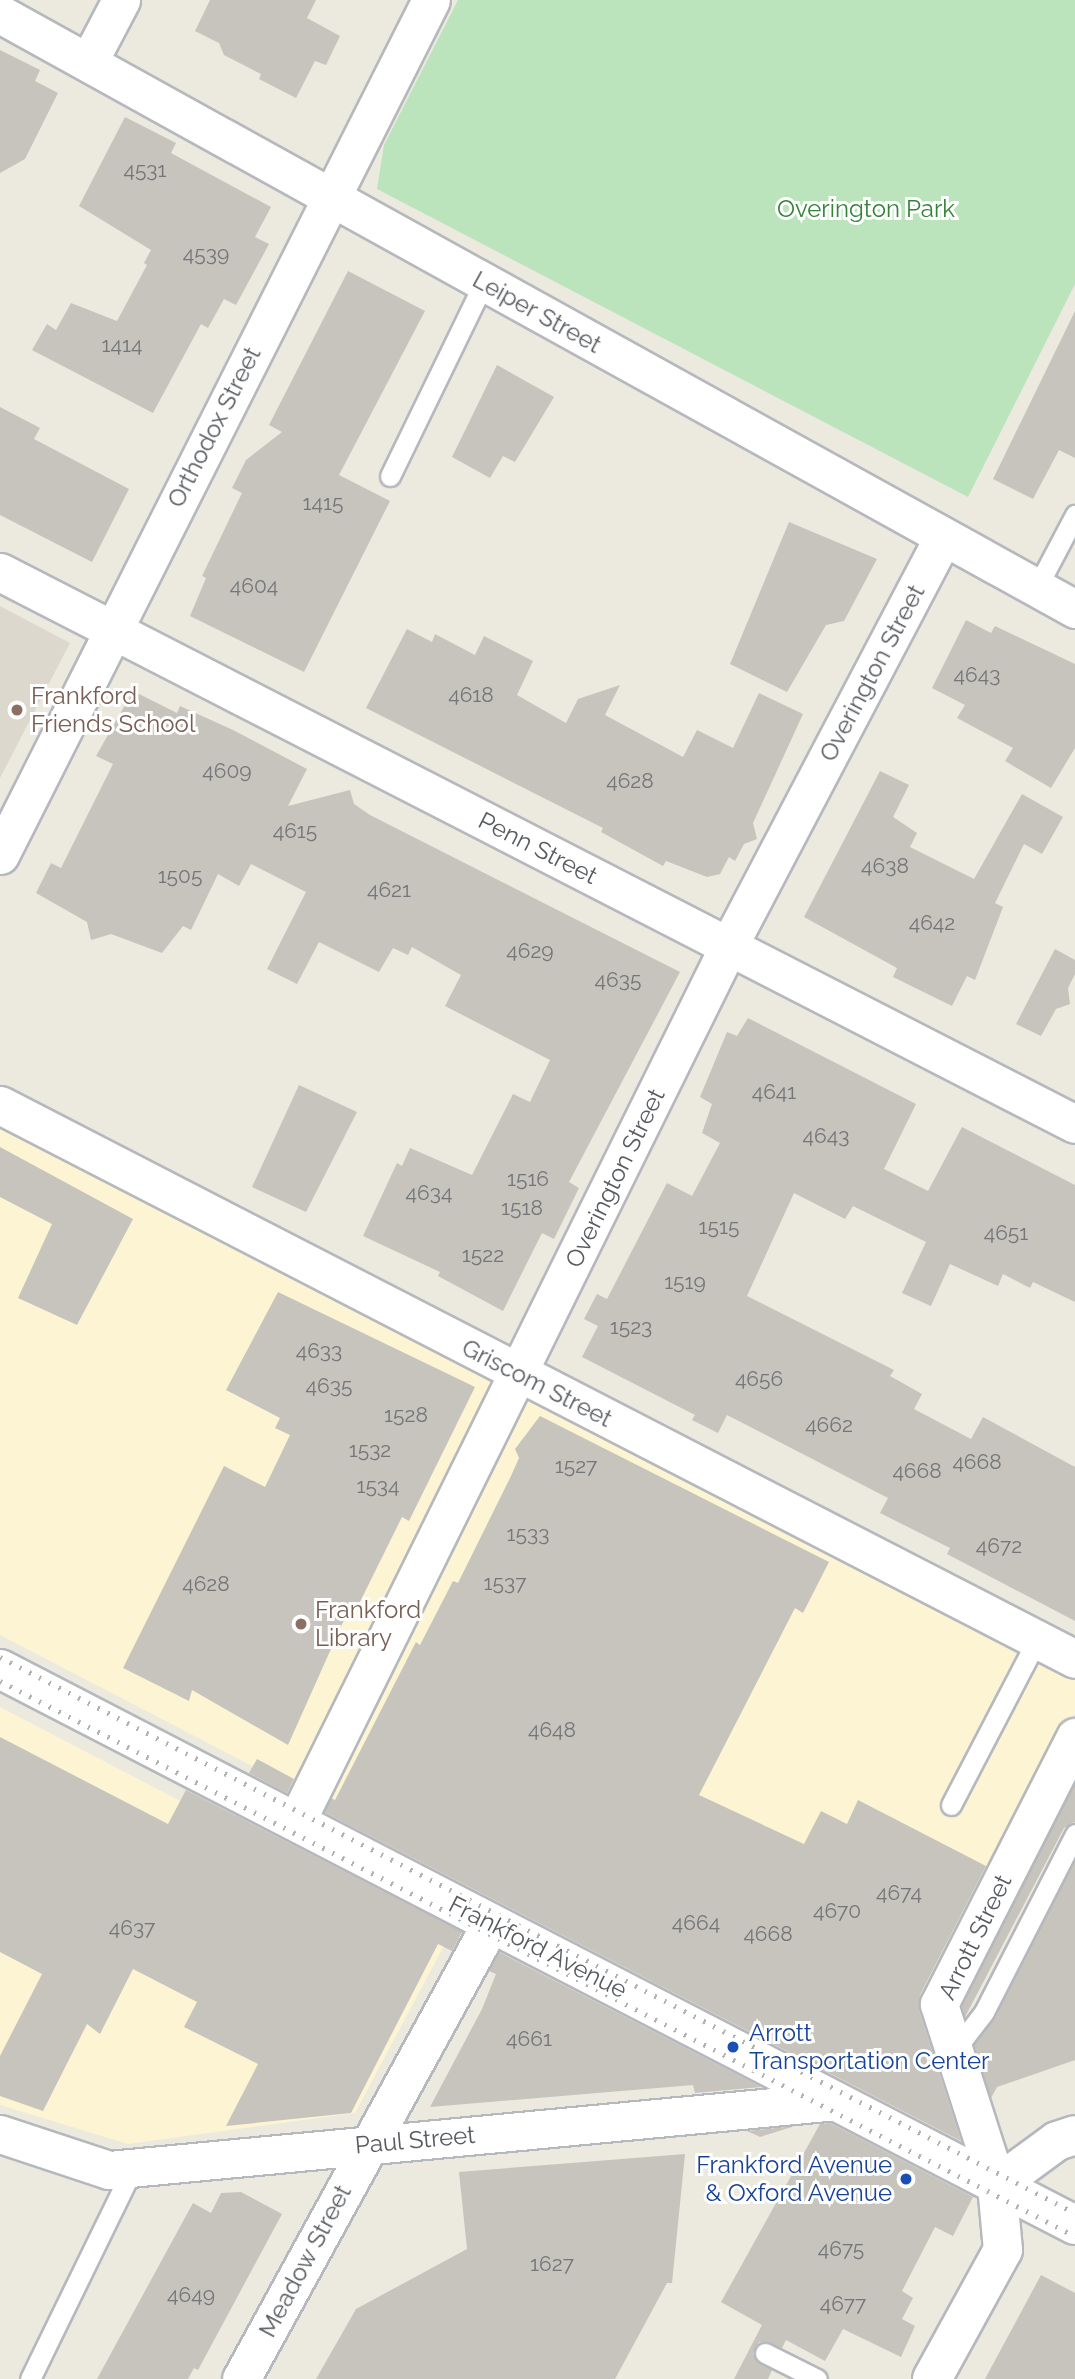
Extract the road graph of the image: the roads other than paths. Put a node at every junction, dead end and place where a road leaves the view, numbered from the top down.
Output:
1 (121, 0) edge
2 (431, 0) edge
3 (0, 14) edge
4 (89, 61) junction
5 (331, 195) junction
6 (484, 282) junction
7 (390, 476) dead end
8 (1075, 516) edge
9 (942, 539) junction
10 (0, 572) edge
11 (1036, 589) junction
12 (1075, 610) edge
13 (112, 630) junction
14 (0, 855) edge
15 (729, 945) junction
16 (0, 1105) edge
17 (1075, 1124) edge
18 (519, 1374) junction
19 (1037, 1640) junction
20 (1075, 1659) edge
21 (0, 1669) edge
22 (1075, 1737) edge
23 (951, 1805) dead end
24 (296, 1822) junction
25 (1075, 1834) edge
26 (491, 1923) junction
27 (954, 2051) junction
28 (836, 2101) junction
29 (0, 2134) edge
30 (1075, 2135) edge
31 (368, 2144) junction
32 (133, 2168) junction
33 (997, 2185) junction
34 (1075, 2225) edge
35 (765, 2353) dead end
36 (30, 2379) edge
37 (241, 2379) edge
38 (817, 2379) edge
39 (932, 2379) edge

1 - 4 street
2 - 5 street, Orthodox Street
3 - 4 street, Leiper Street
4 - 5 street, Leiper Street
5 - 6 street, Leiper Street
5 - 13 street, Orthodox Street
6 - 7 lane
6 - 9 street, Leiper Street
8 - 11 lane
9 - 11 street, Leiper Street
9 - 15 street, Overington Street
10 - 13 street, Penn Street
11 - 12 street, Leiper Street
13 - 14 street, Orthodox Street
13 - 15 street, Penn Street
15 - 17 street, Penn Street
15 - 18 street, Overington Street
16 - 18 street, Griscom Street
18 - 19 street, Griscom Street
18 - 24 street, Overington Street
19 - 20 street, Griscom Street
19 - 23 lane
21 - 24 main road, Frankford Avenue
22 - 27 street, Arrott Street
24 - 26 main road, Frankford Avenue
25 - 27 lane
26 - 28 main road, Frankford Avenue
26 - 31 street, Meadow Street
27 - 33 street, Arrott Street
28 - 31 street, Paul Street
28 - 33 main road, Frankford Avenue
29 - 32 street, Paul Street
30 - 33 main road
31 - 32 street, Paul Street
31 - 37 street, Meadow Street
32 - 36 lane
33 - 34 main road, Frankford Avenue
33 - 39 main road
35 - 38 lane

